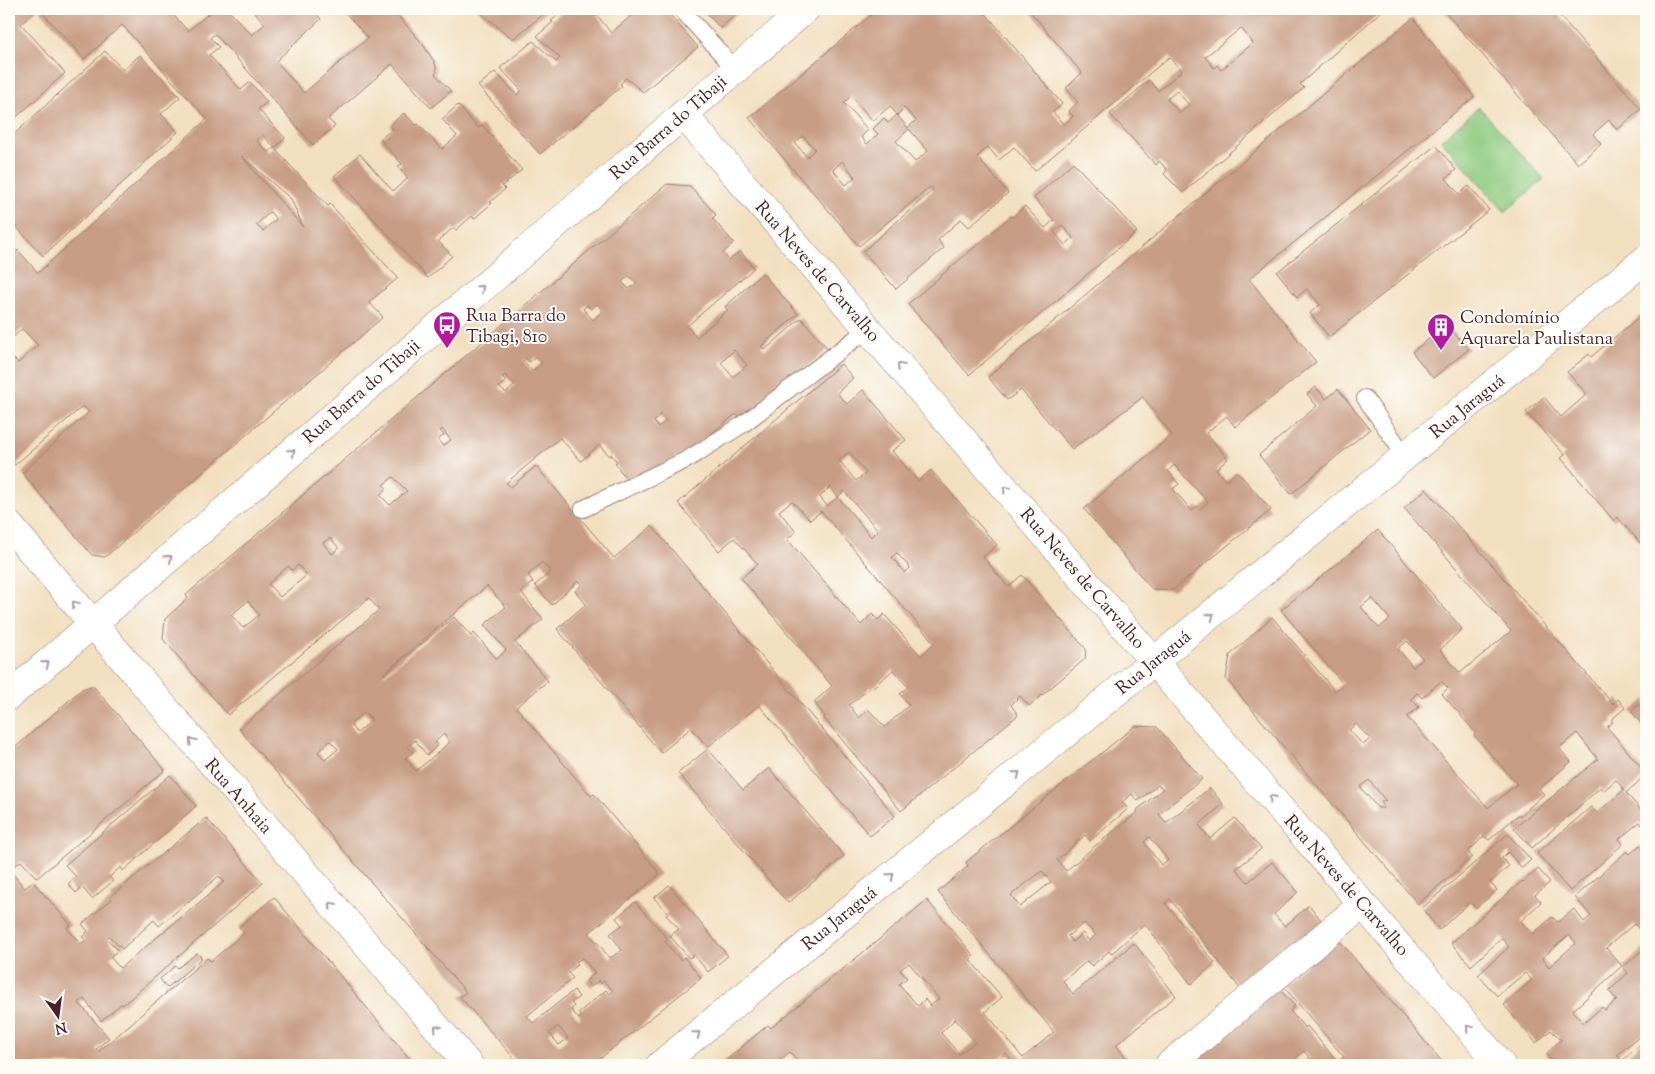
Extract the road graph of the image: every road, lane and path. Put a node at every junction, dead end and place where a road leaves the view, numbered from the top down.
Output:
1 (681, 9) edge
2 (806, 9) edge
3 (735, 69) junction
4 (683, 114) junction
5 (1646, 259) edge
6 (868, 329) junction
7 (1365, 398) dead end
8 (1405, 456) junction
9 (583, 509) dead end
10 (9, 525) edge
11 (92, 624) junction
12 (1155, 661) junction
13 (9, 696) edge
14 (1364, 904) junction
15 (469, 1065) edge
16 (660, 1065) edge
17 (1170, 1065) edge
18 (1500, 1065) edge

1 - 3 lane
2 - 3 street, Rua Barra do Tibaji
3 - 4 street, Rua Barra do Tibaji
4 - 6 street, Rua Neves de Carvalho
11 -> 4 street, Rua Barra do Tibaji
5 - 8 street, Rua Jaraguá
6 - 9 lane
12 -> 6 street, Rua Neves de Carvalho
7 - 8 lane
12 -> 8 street, Rua Jaraguá
11 -> 10 street, Rua Anhaia
13 -> 11 street, Rua Barra do Tibaji
15 -> 11 street, Rua Anhaia
14 -> 12 street, Rua Neves de Carvalho
16 -> 12 street, Rua Jaraguá
14 - 17 street
18 -> 14 street, Rua Neves de Carvalho

